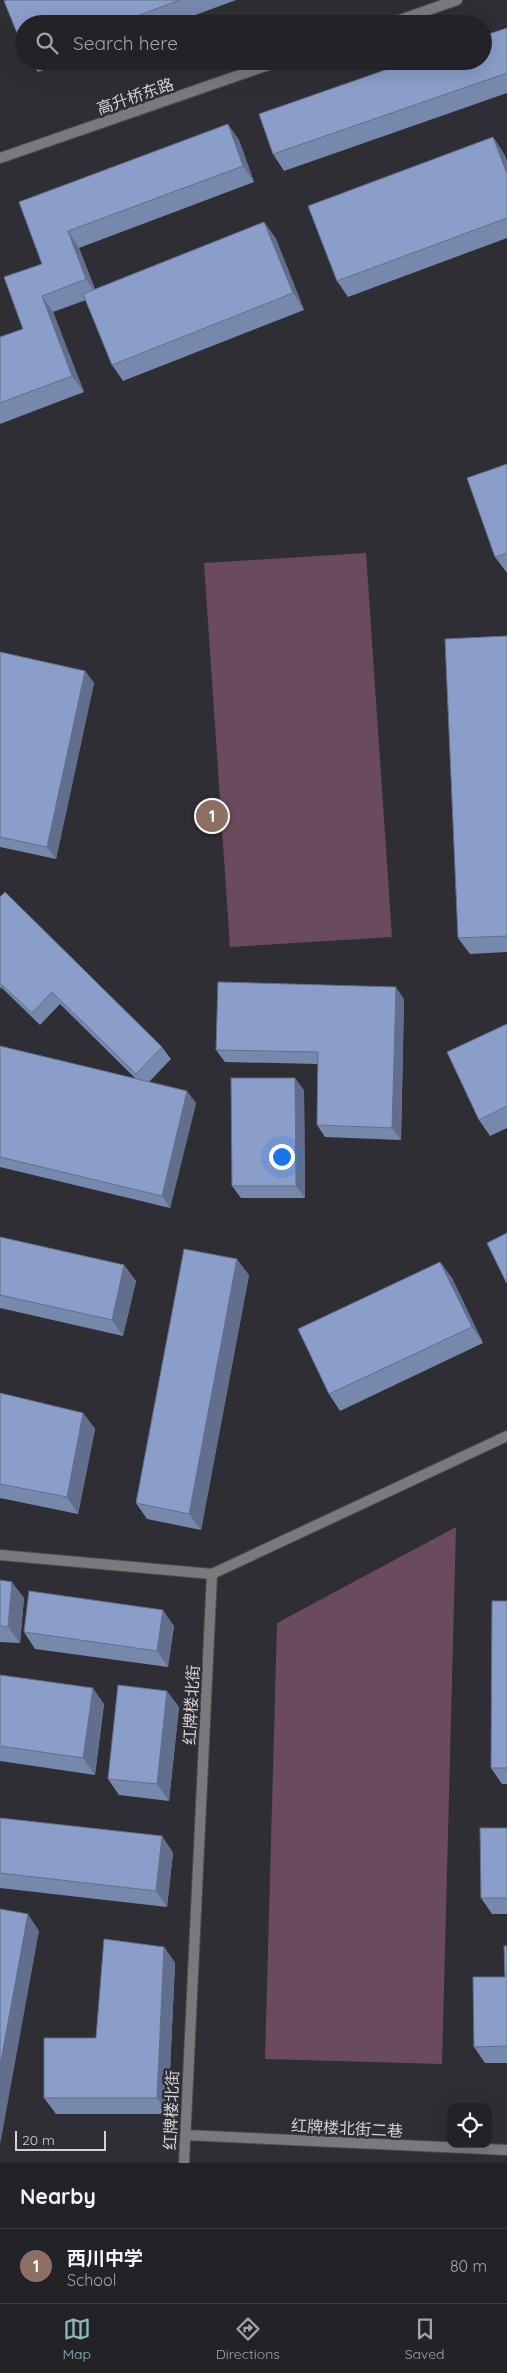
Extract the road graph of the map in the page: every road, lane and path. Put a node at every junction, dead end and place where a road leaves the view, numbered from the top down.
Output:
1 (457, 0) edge
2 (414, 15) edge
3 (254, 70) edge
4 (0, 158) edge
5 (507, 1436) edge
6 (0, 1555) edge
7 (212, 1574) junction
8 (185, 2135) junction
9 (507, 2150) edge
10 (184, 2163) edge

1 - 2 street
3 - 4 street, 高升桥东路
5 - 7 street
6 - 7 street
7 - 8 street, 红牌楼北街
8 - 9 street, 红牌楼北街二巷
8 - 10 street, 红牌楼北街

